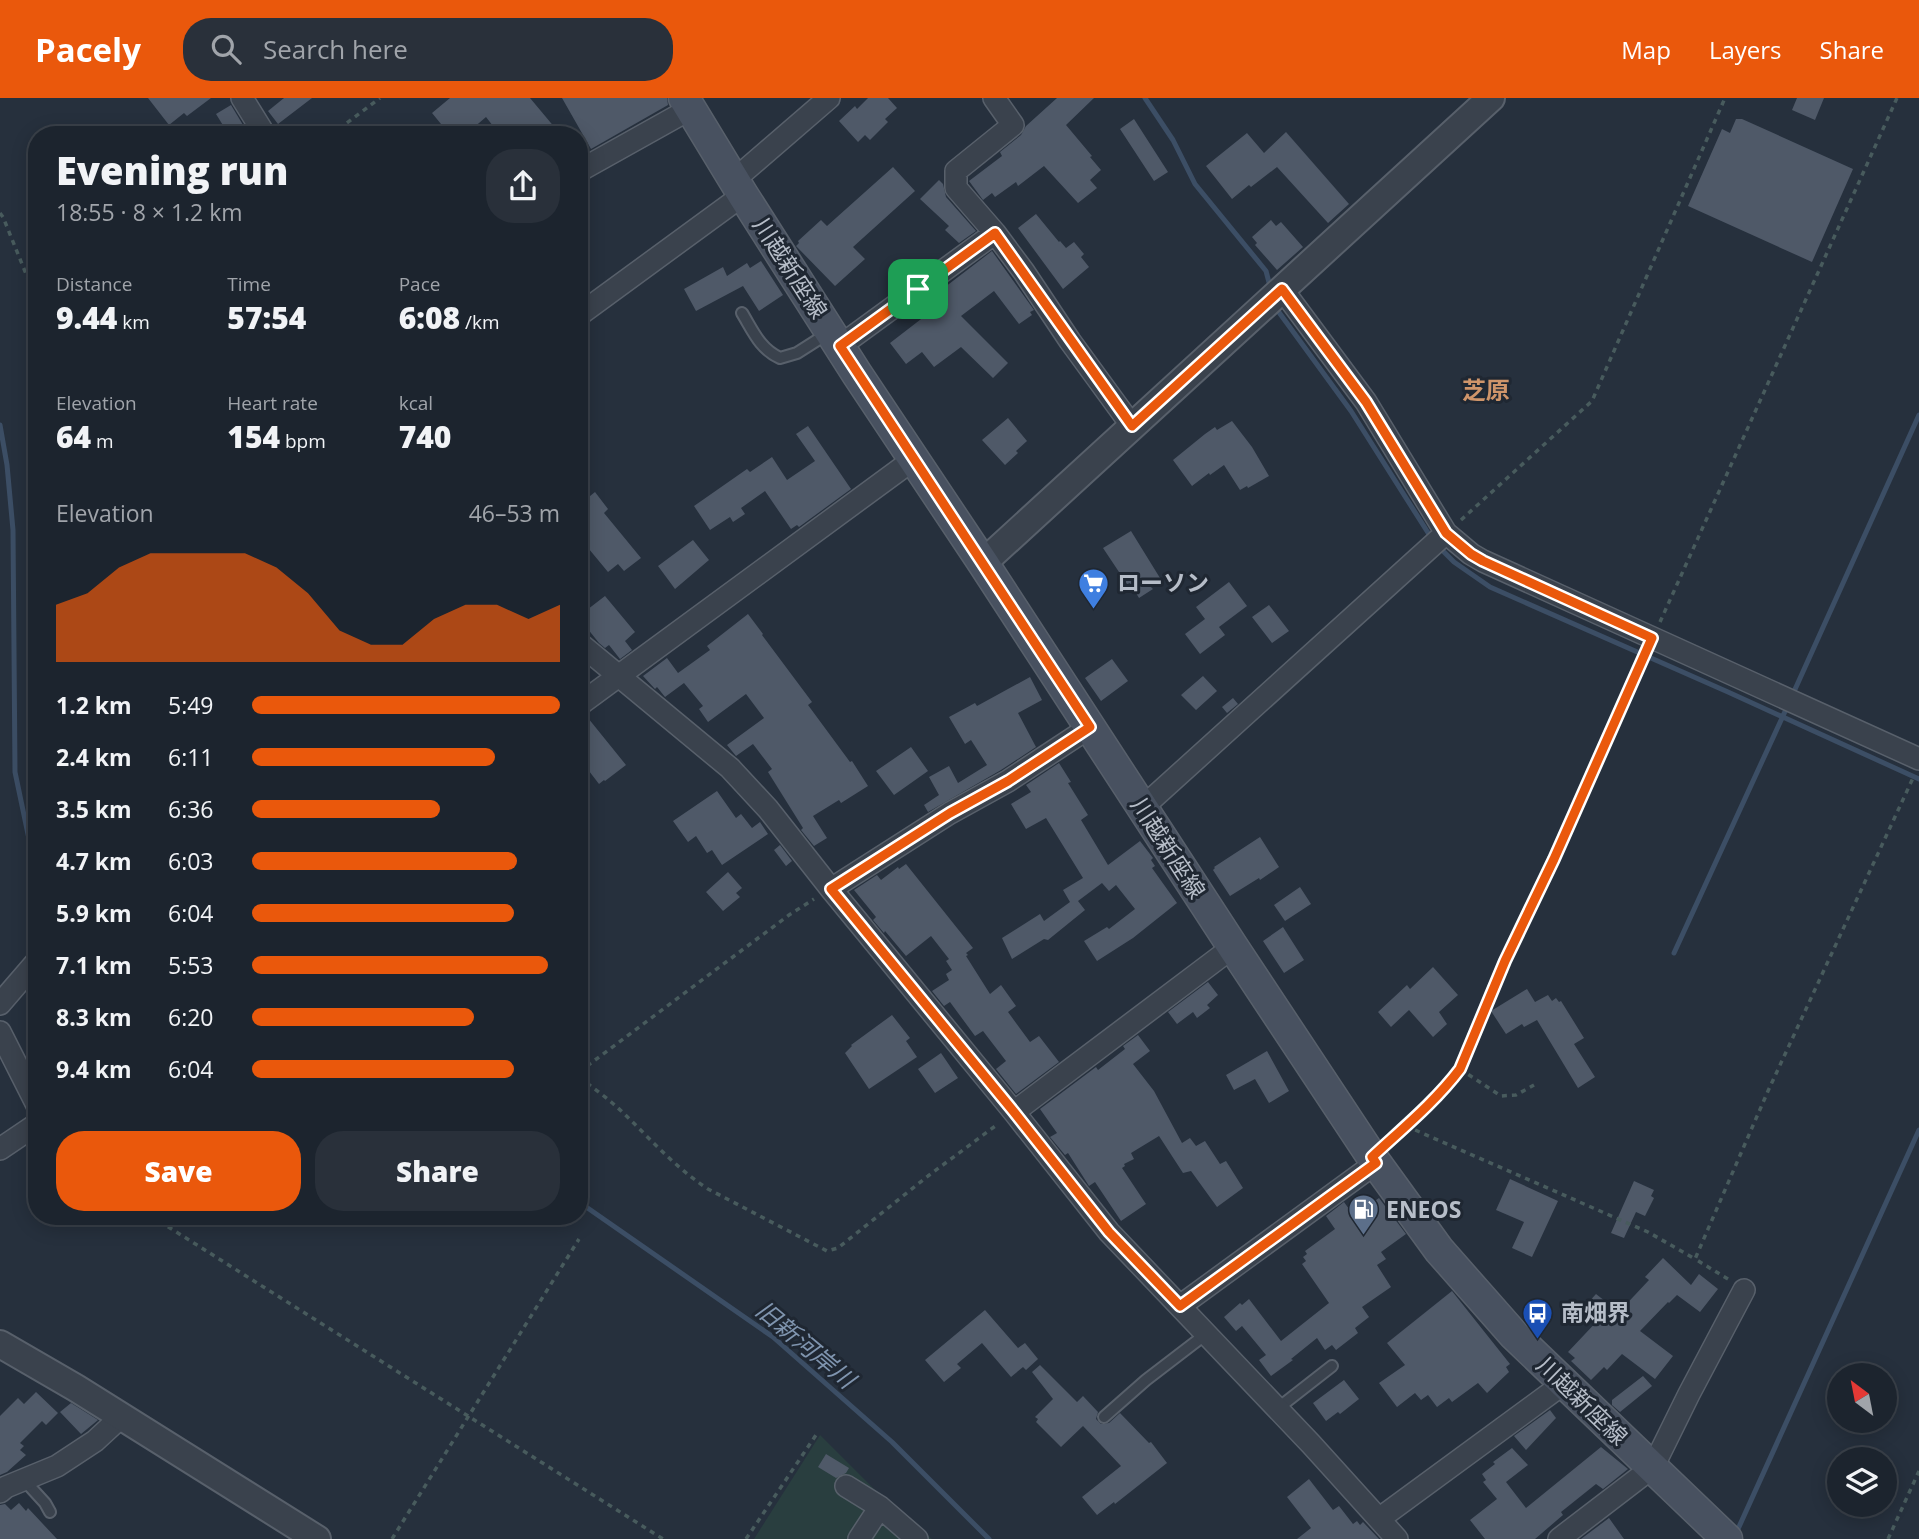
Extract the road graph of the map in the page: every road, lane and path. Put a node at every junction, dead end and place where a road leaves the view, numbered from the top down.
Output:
1 (242, 98) edge
2 (380, 98) edge
3 (829, 98) edge
4 (994, 98) edge
5 (1492, 98) edge
6 (1725, 98) edge
7 (1897, 98) edge
8 (687, 103) edge
9 (259, 126) edge
10 (343, 126) edge
11 (588, 165) edge
12 (738, 188) junction
13 (0, 213) edge
14 (995, 233) junction
15 (28, 279) edge
16 (1282, 289) junction
17 (588, 308) edge
18 (743, 313) dead end
19 (835, 339) junction
20 (1132, 426) junction
21 (914, 460) junction
22 (1446, 533) junction
23 (983, 563) junction
24 (1652, 638) junction
25 (588, 651) edge
26 (618, 676) junction
27 (588, 698) edge
28 (1090, 727) junction
29 (1916, 768) edge
30 (1142, 808) junction
31 (831, 889) junction
32 (1233, 947) junction
33 (28, 971) edge
34 (0, 1004) edge
35 (0, 1032) edge
36 (588, 1068) edge
37 (1460, 1069) junction
38 (588, 1083) edge
39 (1534, 1085) dead end
40 (28, 1087) edge
41 (1014, 1112) junction
42 (1406, 1126) junction
43 (28, 1131) edge
44 (0, 1149) edge
45 (1374, 1160) junction
46 (165, 1225) edge
47 (579, 1238) dead end
48 (1695, 1259) junction
49 (1744, 1290) joint
50 (1180, 1306) junction
51 (1206, 1334) junction
52 (0, 1344) edge
53 (1332, 1366) dead end
54 (1563, 1384) junction
55 (1277, 1409) junction
56 (121, 1417) junction
57 (468, 1417) junction
58 (1104, 1417) dead end
59 (816, 1435) dead end
60 (1653, 1467) junction
61 (1919, 1471) edge
62 (24, 1480) junction
63 (846, 1486) dead end
64 (0, 1492) edge
65 (880, 1507) junction
66 (50, 1512) dead end
67 (1379, 1518) junction
68 (317, 1539) edge
69 (392, 1539) edge
70 (663, 1539) edge
71 (746, 1539) edge
72 (859, 1539) edge
73 (917, 1539) edge
74 (1397, 1539) edge
75 (1559, 1539) edge
76 (1727, 1539) edge
77 (1888, 1539) edge

1 - 9 street
2 - 10 path
3 - 12 street
4 - 14 street
5 - 16 street
6 - 22 path
7 - 24 path
8 - 11 street
8 - 12 main road, 川越新座線
12 - 17 street
12 - 19 main road, 川越新座線
13 - 15 path
14 - 19 street
14 - 20 street
16 - 20 street
16 - 22 street
18 - 19 lane
19 - 21 main road, 川越新座線
20 - 23 street
21 - 23 main road, 川越新座線
21 - 26 street
22 - 24 street
22 - 30 street
23 - 28 main road, 川越新座線
24 - 29 street
24 - 37 path
25 - 26 street
26 - 27 street
26 - 31 street
28 - 30 main road, 川越新座線
28 - 31 street
29 - 48 path
30 - 32 main road, 川越新座線
31 - 36 path
31 - 41 street
32 - 41 street
32 - 45 main road, 川越新座線
33 - 34 street
35 - 40 street
37 - 39 path
37 - 42 path
38 - 41 path
41 - 50 street
42 - 45 path
42 - 48 path
43 - 44 street
45 - 50 street
45 - 54 main road, 川越新座線
46 - 57 path
47 - 57 path
48 - 49 path
49 - 60 street
50 - 51 street
51 - 55 street
51 - 58 lane
52 - 56 street
53 - 55 lane
54 - 60 main road, 川越新座線
54 - 67 street
55 - 67 street
56 - 62 street
56 - 68 street
57 - 69 path
57 - 70 path
59 - 71 path
60 - 75 street
60 - 76 main road, 川越新座線
61 - 77 path
62 - 64 street
62 - 66 lane
63 - 65 street
65 - 72 street
65 - 73 street
67 - 74 street

